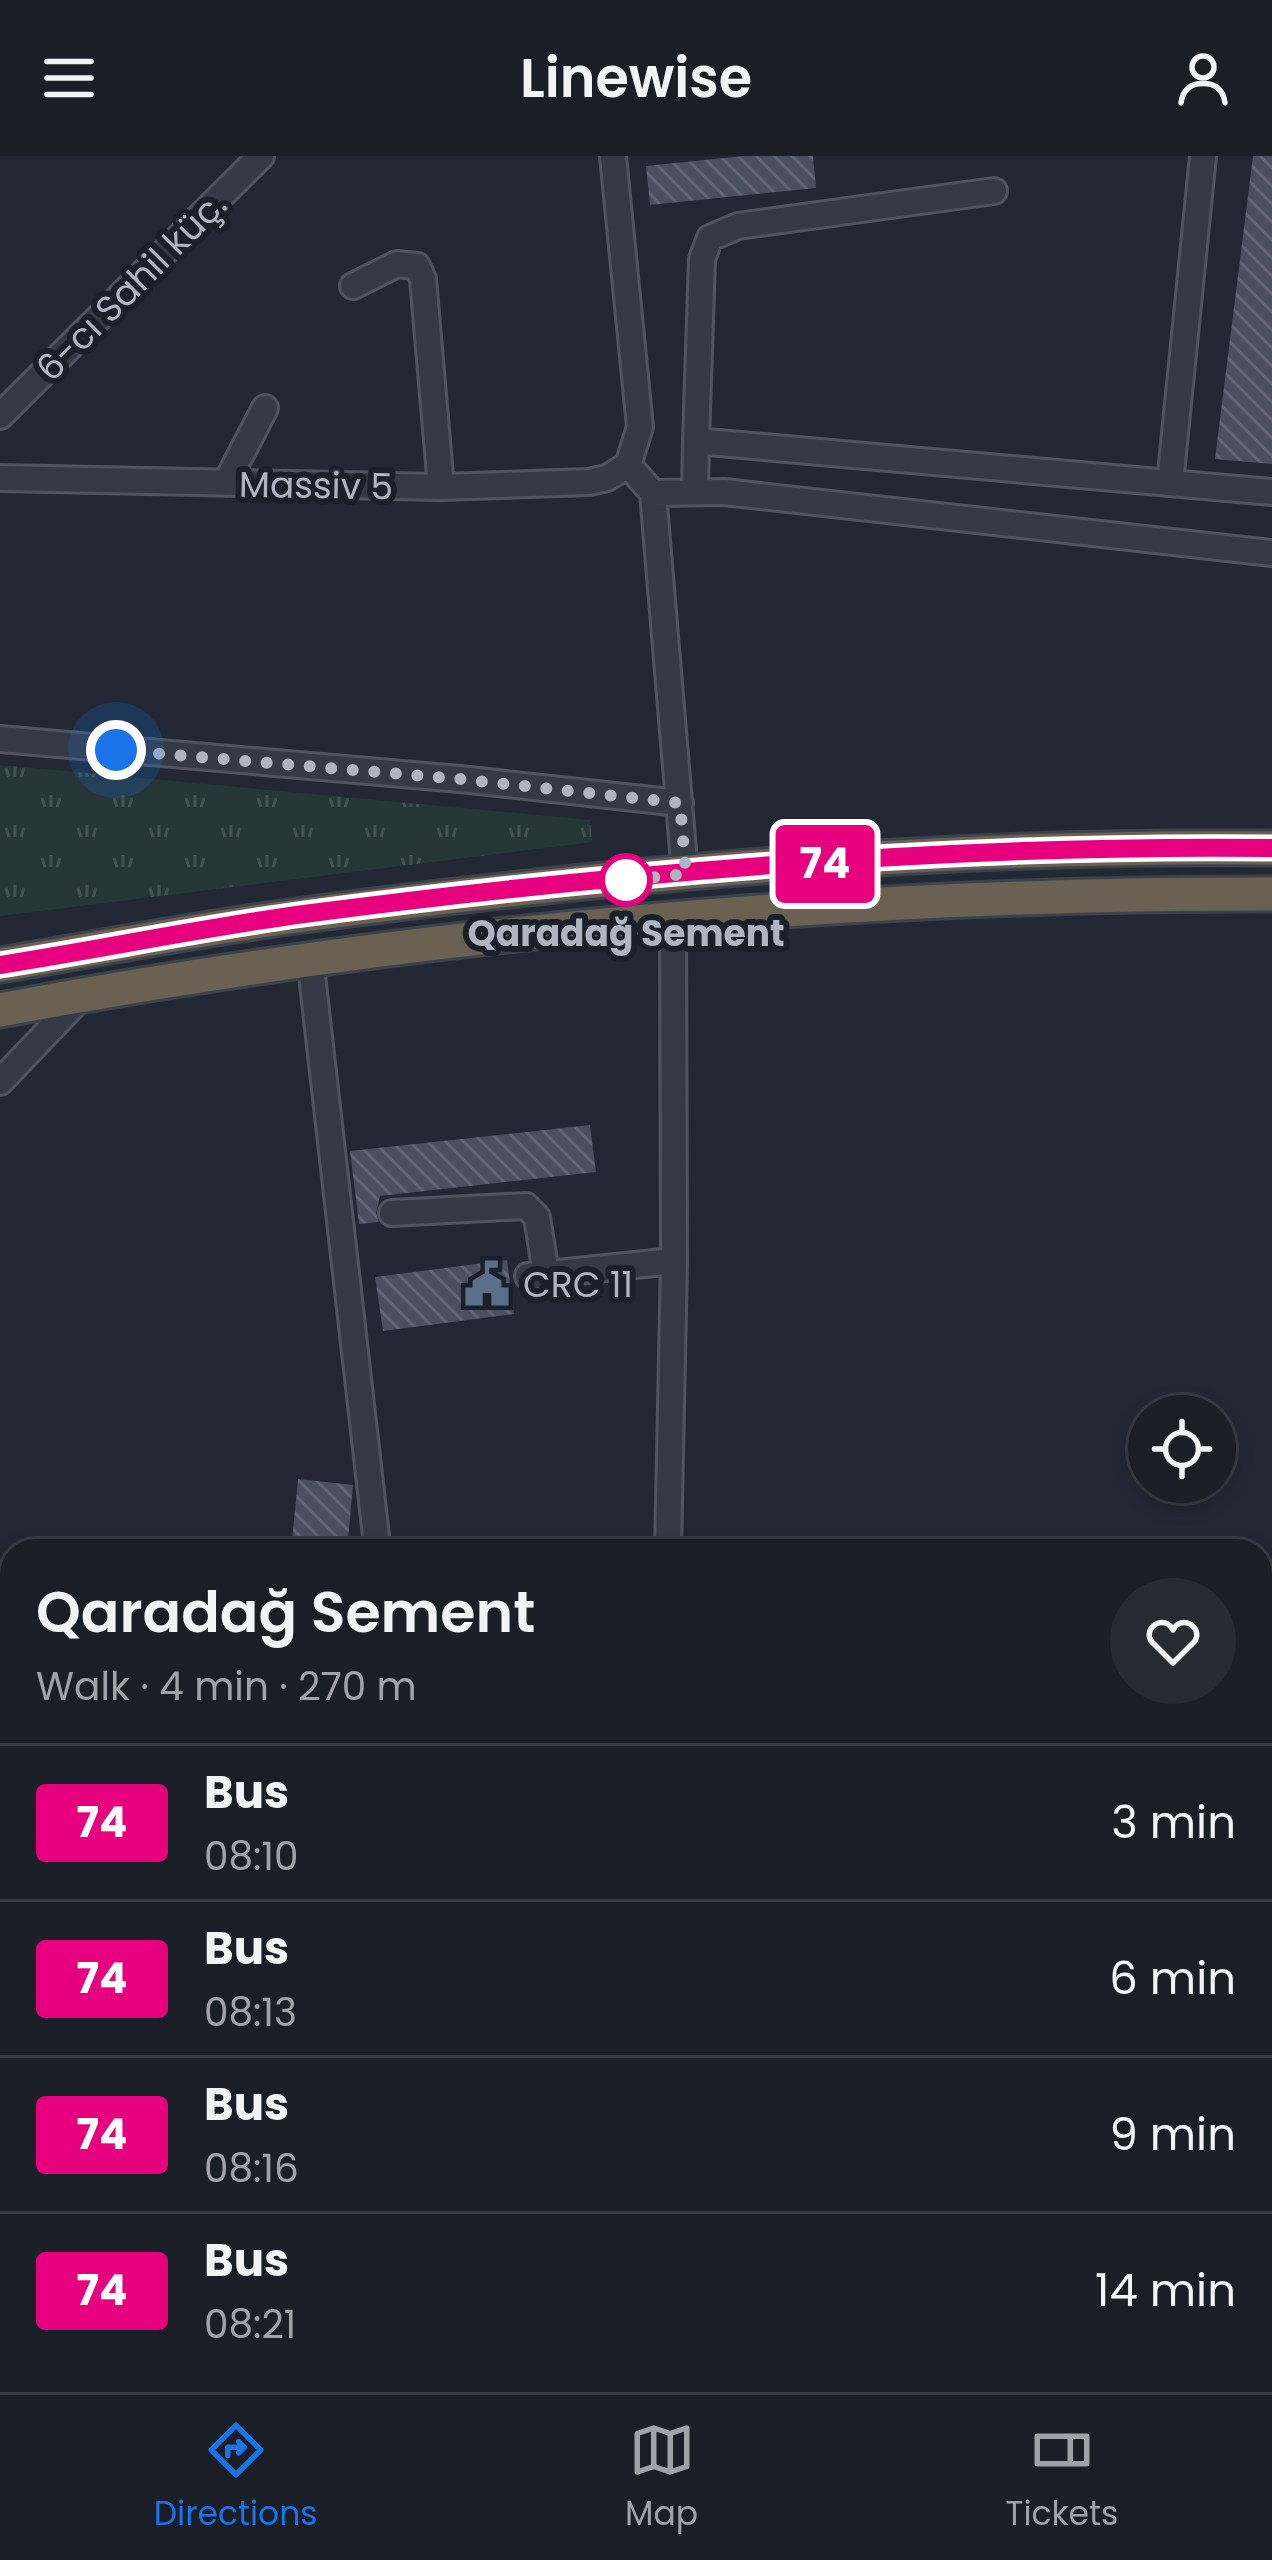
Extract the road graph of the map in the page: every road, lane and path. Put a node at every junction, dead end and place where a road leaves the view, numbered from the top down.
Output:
1 (261, 156) edge
2 (613, 156) edge
3 (1203, 156) edge
4 (994, 191) dead end
5 (353, 286) dead end
6 (266, 408) dead end
7 (0, 416) edge
8 (696, 441) junction
9 (628, 466) junction
10 (0, 478) edge
11 (226, 483) junction
12 (1170, 483) junction
13 (441, 487) junction
14 (695, 491) junction
15 (1272, 492) edge
16 (652, 493) junction
17 (1272, 553) edge
18 (0, 739) edge
19 (680, 803) junction
20 (1272, 848) edge
21 (686, 874) junction
22 (1272, 893) edge
23 (673, 920) junction
24 (310, 958) junction
25 (0, 965) edge
26 (82, 996) junction
27 (0, 1010) edge
28 (0, 1082) edge
29 (392, 1213) dead end
30 (674, 1261) junction
31 (376, 1536) dead end
32 (668, 1539) edge

1 - 7 street, 6-cı Sahil küç.
2 - 9 street
3 - 12 street
4 - 8 street
5 - 13 street
6 - 11 street
8 - 12 street
8 - 14 street
9 - 13 street, Massiv 5
9 - 16 street
10 - 11 street, Massiv 5
11 - 13 street, Massiv 5
12 - 15 street
14 - 16 street
14 - 17 street
16 - 19 street
18 - 19 street
19 - 21 street
20 - 21 highway
21 - 25 highway
22 - 23 highway
23 - 24 highway
23 - 30 street
24 - 26 highway
24 - 31 street
26 - 27 highway
26 - 28 street
29 - 30 street
30 - 32 street

